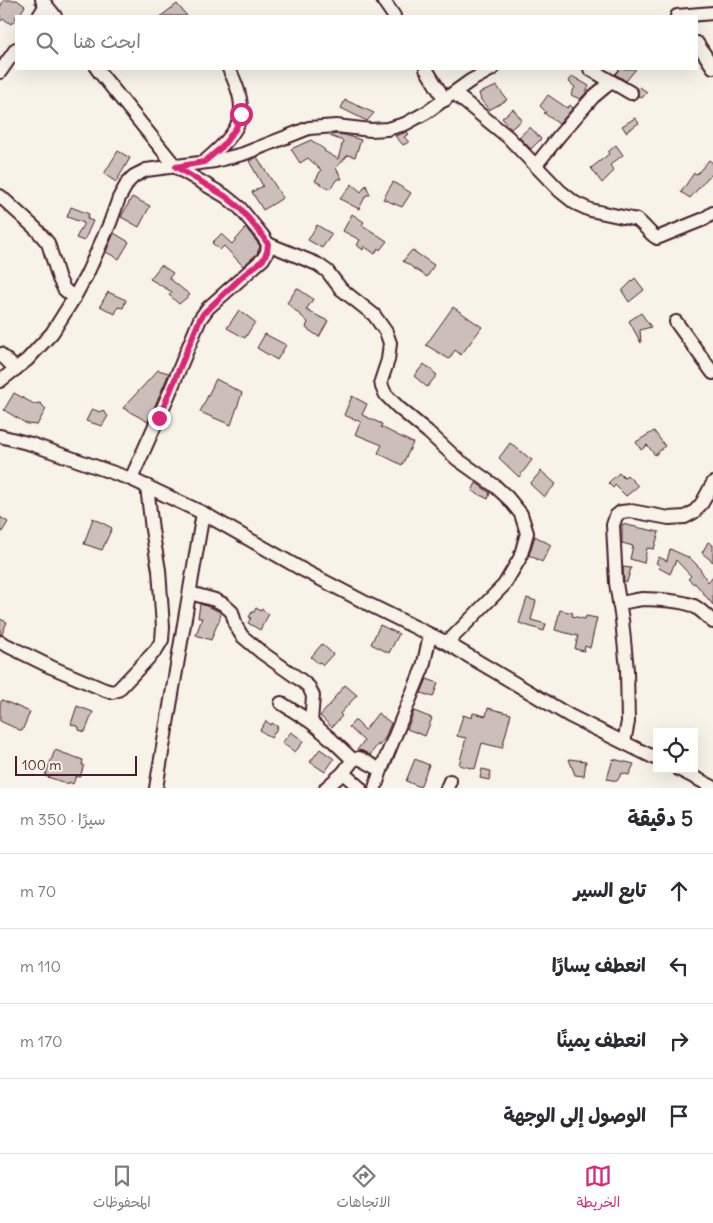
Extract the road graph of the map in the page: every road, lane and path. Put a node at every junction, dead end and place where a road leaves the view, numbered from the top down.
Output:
1 (383, 0) edge
2 (44, 3) edge
3 (713, 13) edge
4 (39, 15) edge
5 (54, 15) edge
6 (393, 15) edge
7 (694, 15) edge
8 (698, 44) edge
9 (15, 50) edge
10 (713, 67) edge
11 (98, 70) edge
12 (229, 70) edge
13 (427, 70) edge
14 (490, 70) edge
15 (592, 70) edge
16 (0, 72) edge
17 (611, 82) junction
18 (631, 94) dead end
19 (450, 96) junction
20 (204, 162) junction
21 (536, 165) junction
22 (176, 167) junction
23 (0, 196) edge
24 (713, 213) edge
25 (268, 244) junction
26 (74, 298) junction
27 (676, 322) dead end
28 (0, 354) edge
29 (16, 369) junction
30 (713, 373) edge
31 (0, 381) edge
32 (0, 436) edge
33 (131, 479) junction
34 (713, 483) edge
35 (147, 486) junction
36 (203, 513) junction
37 (190, 593) junction
38 (619, 604) junction
39 (713, 622) edge
40 (430, 635) junction
41 (0, 642) edge
42 (445, 642) junction
43 (281, 703) dead end
44 (311, 722) junction
45 (624, 742) junction
46 (653, 756) edge
47 (353, 760) junction
48 (381, 770) junction
49 (343, 773) junction
50 (686, 773) edge
51 (713, 787) edge
52 (156, 788) edge
53 (326, 788) edge
54 (360, 788) edge
55 (377, 788) edge

1 - 6 street
2 - 4 street
2 - 5 street
3 - 7 street
8 - 10 street
9 - 16 street
11 - 22 street
12 - 20 street
13 - 19 street
14 - 19 street
15 - 17 street
17 - 18 street
17 - 21 street
19 - 20 street
19 - 21 street
20 - 22 street
21 - 24 street
22 - 25 street
22 - 26 street
23 - 26 street
25 - 33 street
25 - 42 street
26 - 29 street
27 - 30 street
28 - 29 street
29 - 31 street
32 - 33 street
33 - 35 street
34 - 38 street
35 - 36 street
35 - 41 street
36 - 37 street
36 - 40 street
37 - 44 street
37 - 52 street
38 - 39 street
38 - 45 street
40 - 42 street
40 - 48 street
42 - 45 street
43 - 44 street
44 - 47 street
45 - 46 street
47 - 48 street
47 - 49 street
48 - 55 street
49 - 53 street
49 - 54 street
50 - 51 street

